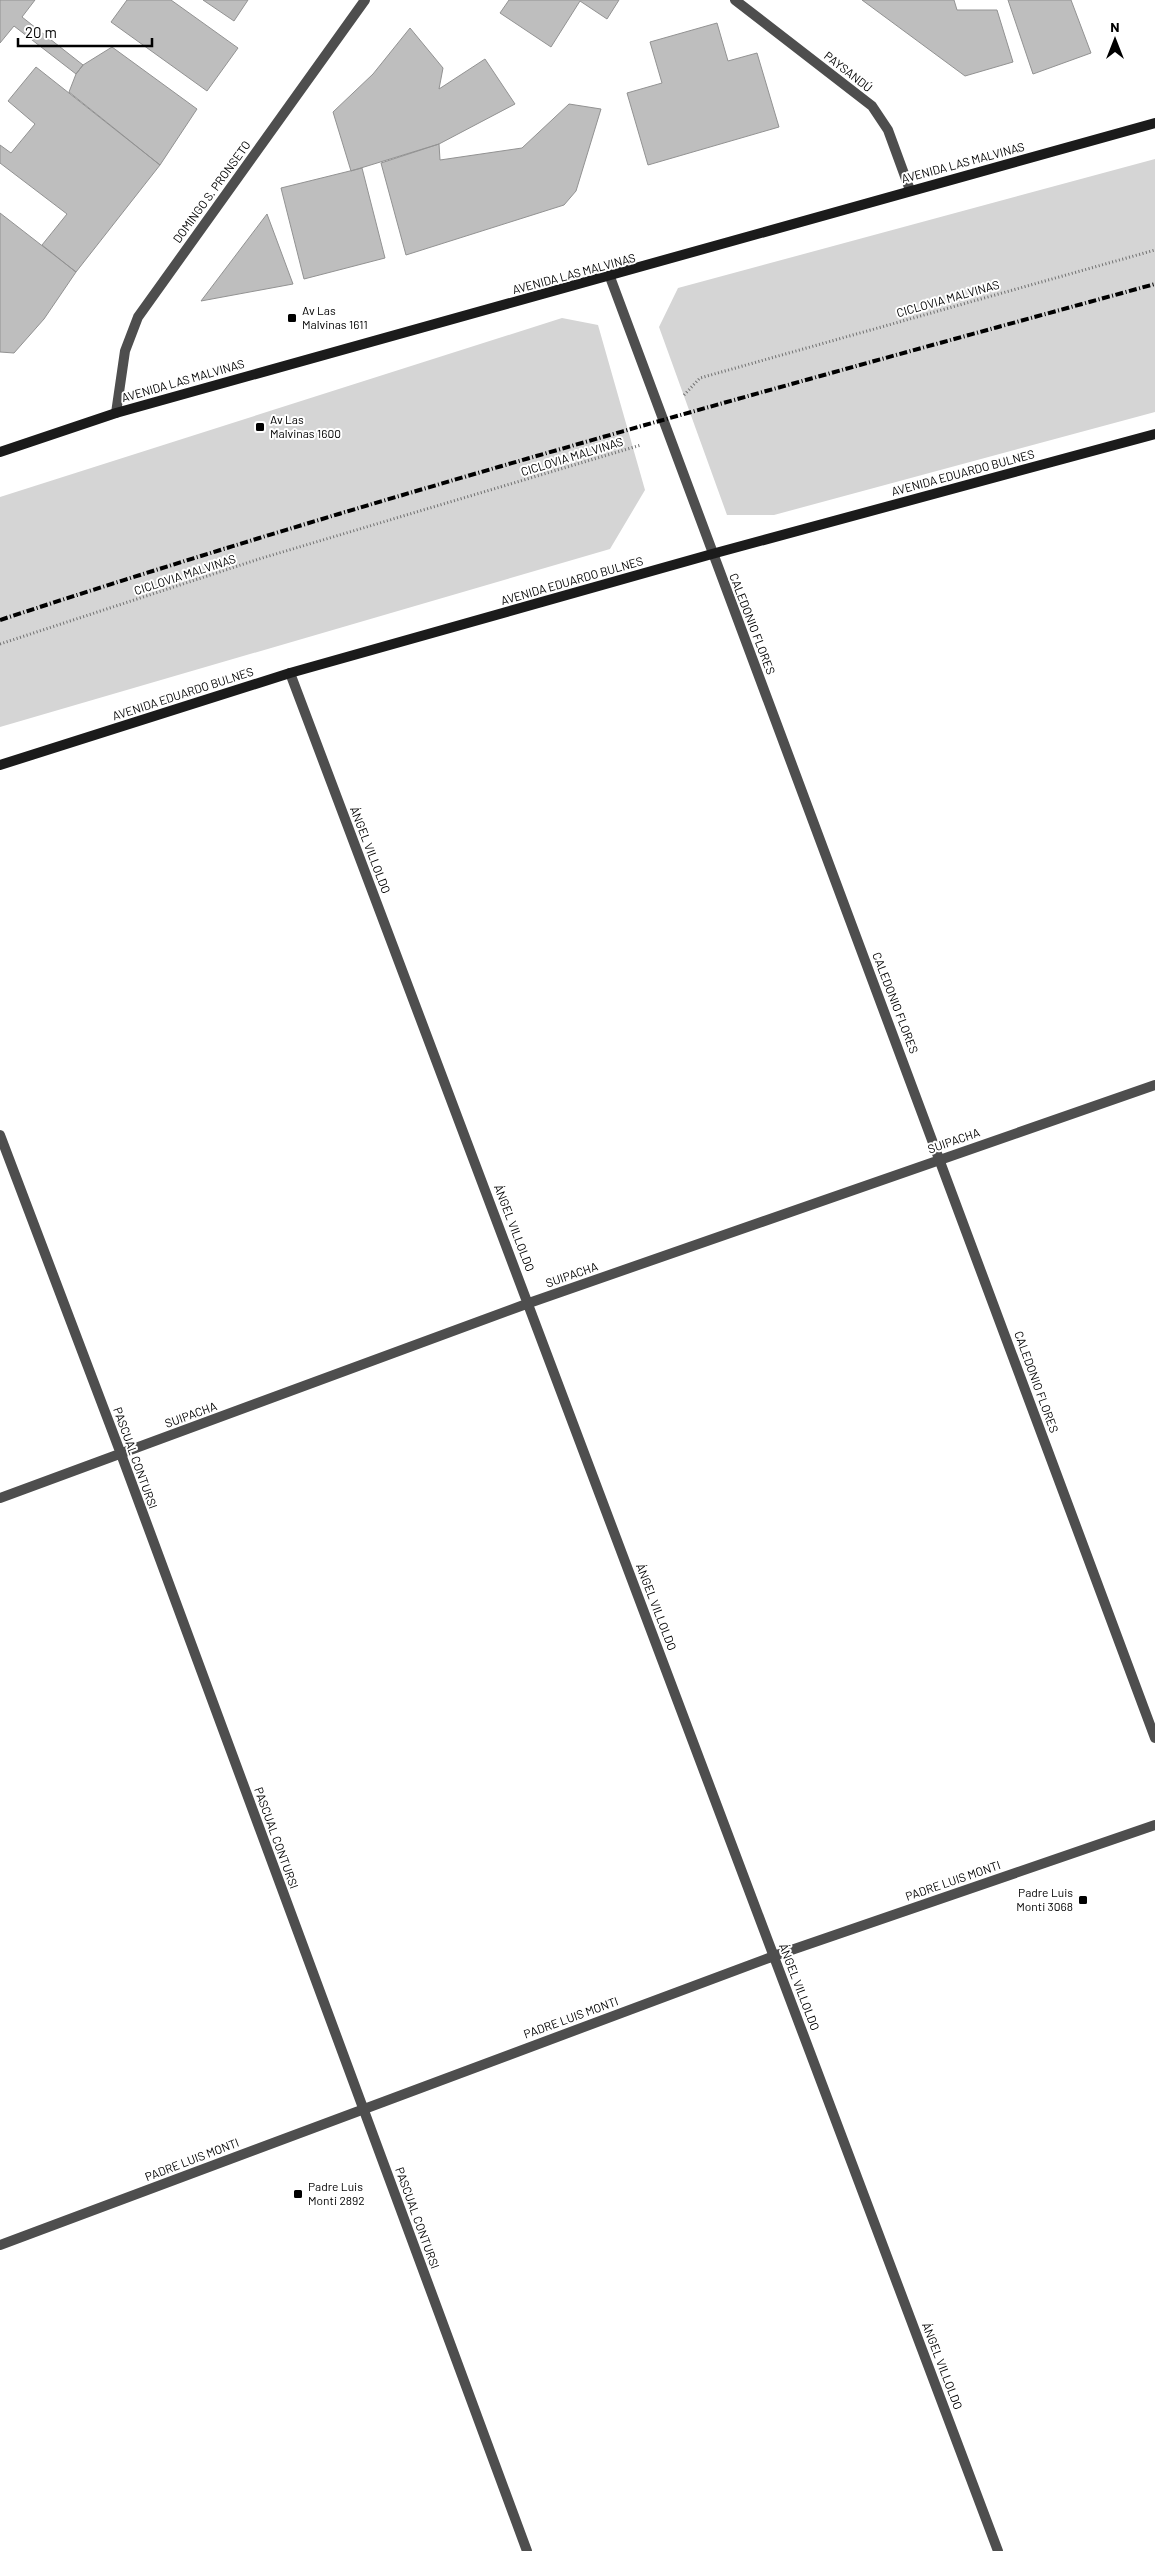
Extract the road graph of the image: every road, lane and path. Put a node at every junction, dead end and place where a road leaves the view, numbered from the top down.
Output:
1 (365, 0) edge
2 (735, 0) edge
3 (1155, 123) edge
4 (910, 190) junction
5 (1155, 250) edge
6 (610, 277) junction
7 (116, 413) junction
8 (662, 418) junction
9 (1155, 434) edge
10 (0, 452) edge
11 (712, 554) junction
12 (0, 644) edge
13 (290, 673) junction
14 (0, 765) edge
15 (1155, 1085) edge
16 (0, 1135) edge
17 (940, 1159) junction
18 (529, 1303) junction
19 (121, 1454) junction
20 (0, 1498) edge
21 (1155, 1738) edge
22 (1155, 1826) edge
23 (774, 1956) junction
24 (363, 2109) junction
25 (0, 2245) edge
26 (527, 2551) edge
27 (998, 2551) edge

1 - 7 street, DOMINGO S. PRONSETO
2 - 4 street, PAYSANDÚ
3 - 4 main road, AVENIDA LAS MALVINAS
4 - 6 main road, AVENIDA LAS MALVINAS
5 - 8 path, CICLOVIA MALVINAS
6 - 7 main road, AVENIDA LAS MALVINAS
6 - 8 street, CALEDONIO FLORES
7 - 10 main road, AVENIDA LAS MALVINAS
8 - 11 street, CALEDONIO FLORES
8 - 12 path, CICLOVIA MALVINAS
9 - 11 main road, AVENIDA EDUARDO BULNES
11 - 13 main road, AVENIDA EDUARDO BULNES
11 - 17 street, CALEDONIO FLORES
13 - 14 main road, AVENIDA EDUARDO BULNES
13 - 18 street, ÁNGEL VILLOLDO
15 - 17 street, SUIPACHA
16 - 19 street, PASCUAL CONTURSI
17 - 18 street, SUIPACHA
17 - 21 street, CALEDONIO FLORES
18 - 19 street, SUIPACHA
18 - 23 street, ÁNGEL VILLOLDO
19 - 20 street, SUIPACHA
19 - 24 street, PASCUAL CONTURSI
22 - 23 street, PADRE LUIS MONTI
23 - 24 street, PADRE LUIS MONTI
23 - 27 street, ÁNGEL VILLOLDO
24 - 25 street, PADRE LUIS MONTI
24 - 26 street, PASCUAL CONTURSI

